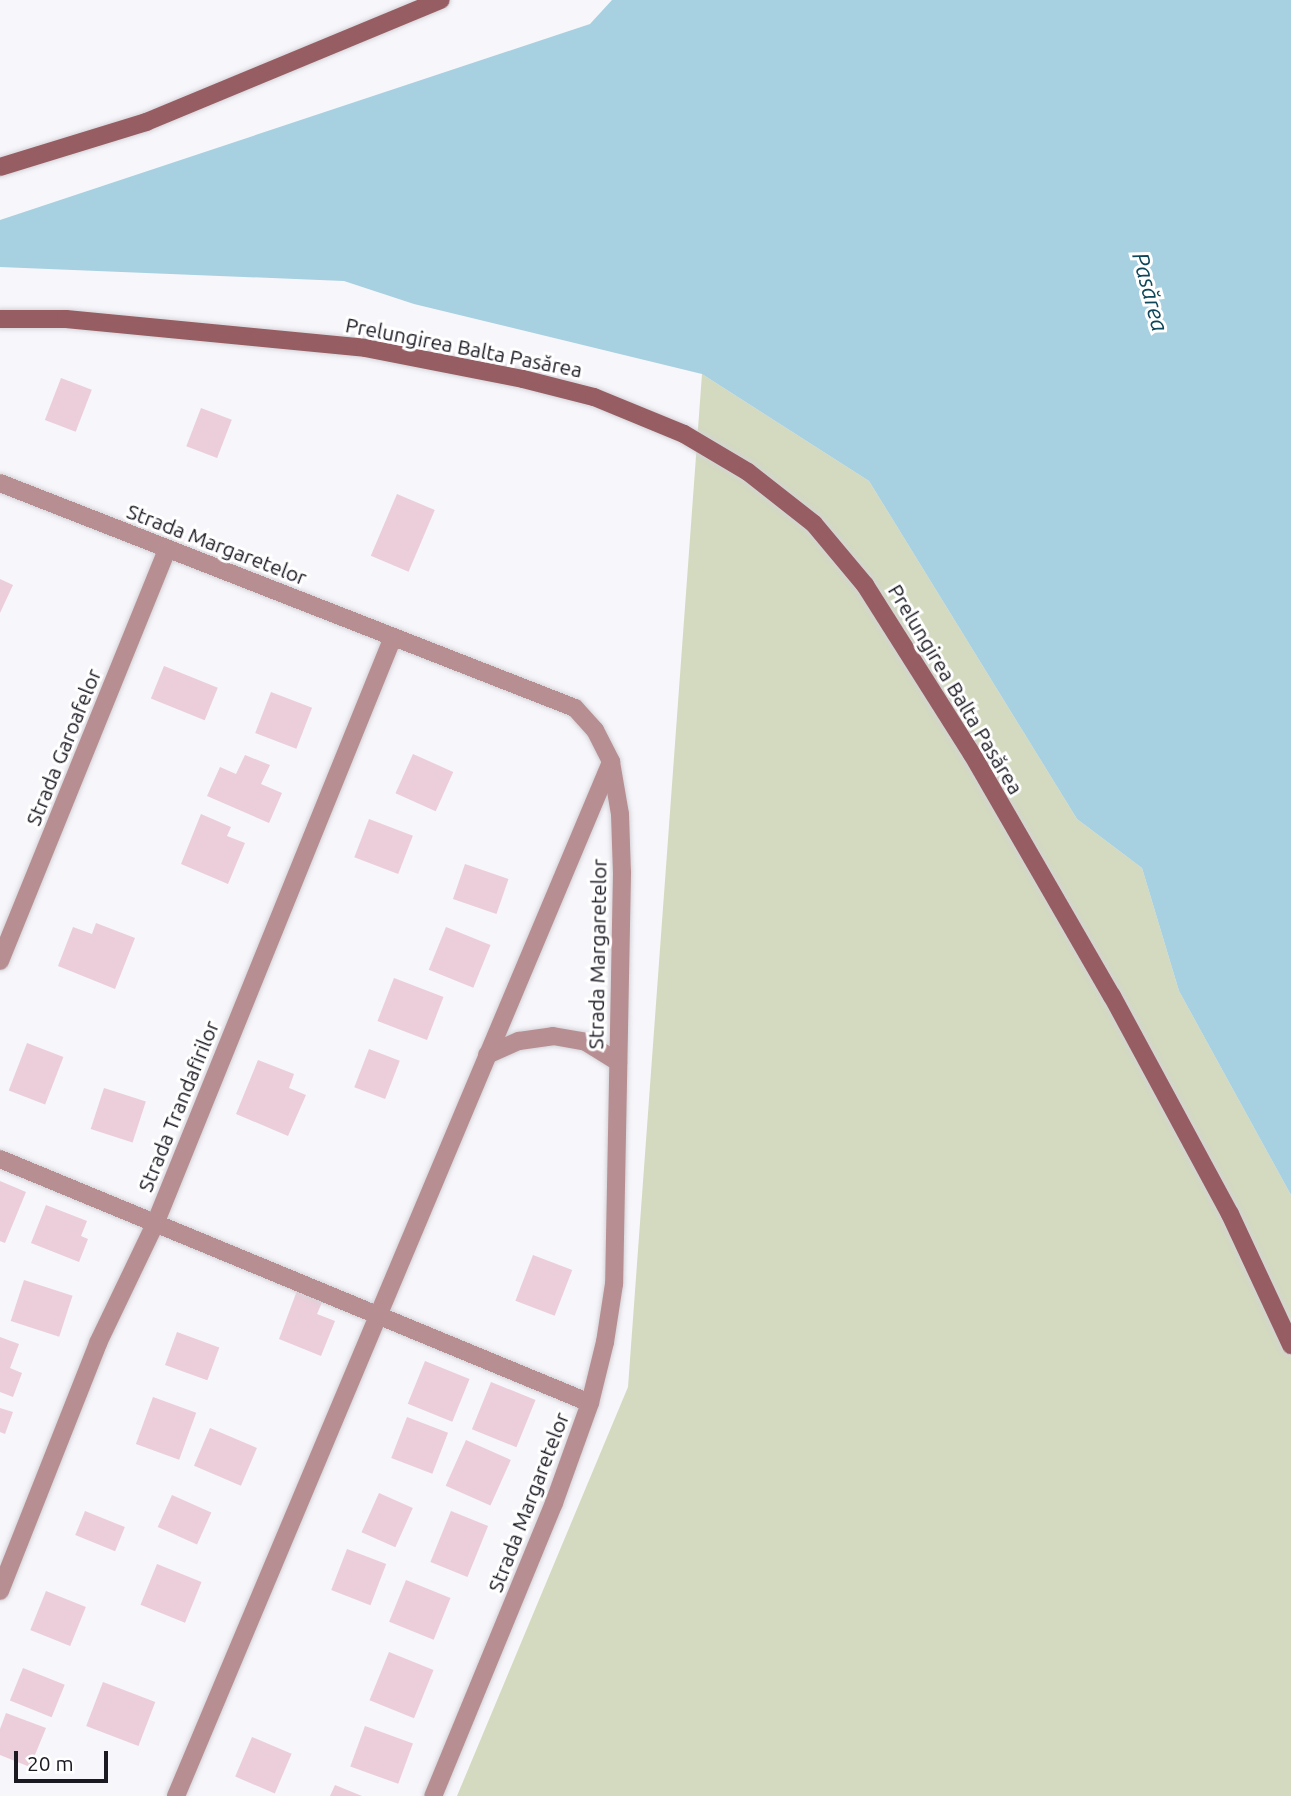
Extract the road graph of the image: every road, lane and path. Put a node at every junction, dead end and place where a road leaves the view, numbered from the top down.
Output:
1 (441, 0) edge
2 (0, 167) edge
3 (0, 319) edge
4 (0, 483) edge
5 (167, 550) junction
6 (393, 636) junction
7 (611, 762) junction
8 (0, 961) edge
9 (487, 1055) junction
10 (618, 1062) junction
11 (0, 1159) edge
12 (155, 1224) junction
13 (378, 1315) junction
14 (1291, 1345) edge
15 (590, 1402) junction
16 (0, 1591) edge
17 (176, 1796) edge
18 (433, 1796) edge

1 - 2 street
3 - 14 street, Prelungirea Balta Pasărea
4 - 5 street, Strada Margaretelor
5 - 6 street, Strada Margaretelor
5 - 8 street, Strada Garoafelor
6 - 7 street, Strada Margaretelor
6 - 12 street, Strada Trandafirilor
7 - 9 street
7 - 10 street, Strada Margaretelor
9 - 10 street
9 - 13 street
10 - 15 street, Strada Margaretelor
11 - 12 street
12 - 13 street
12 - 16 street, Strada Trandafirilor
13 - 15 street
13 - 17 street
15 - 18 street, Strada Margaretelor

